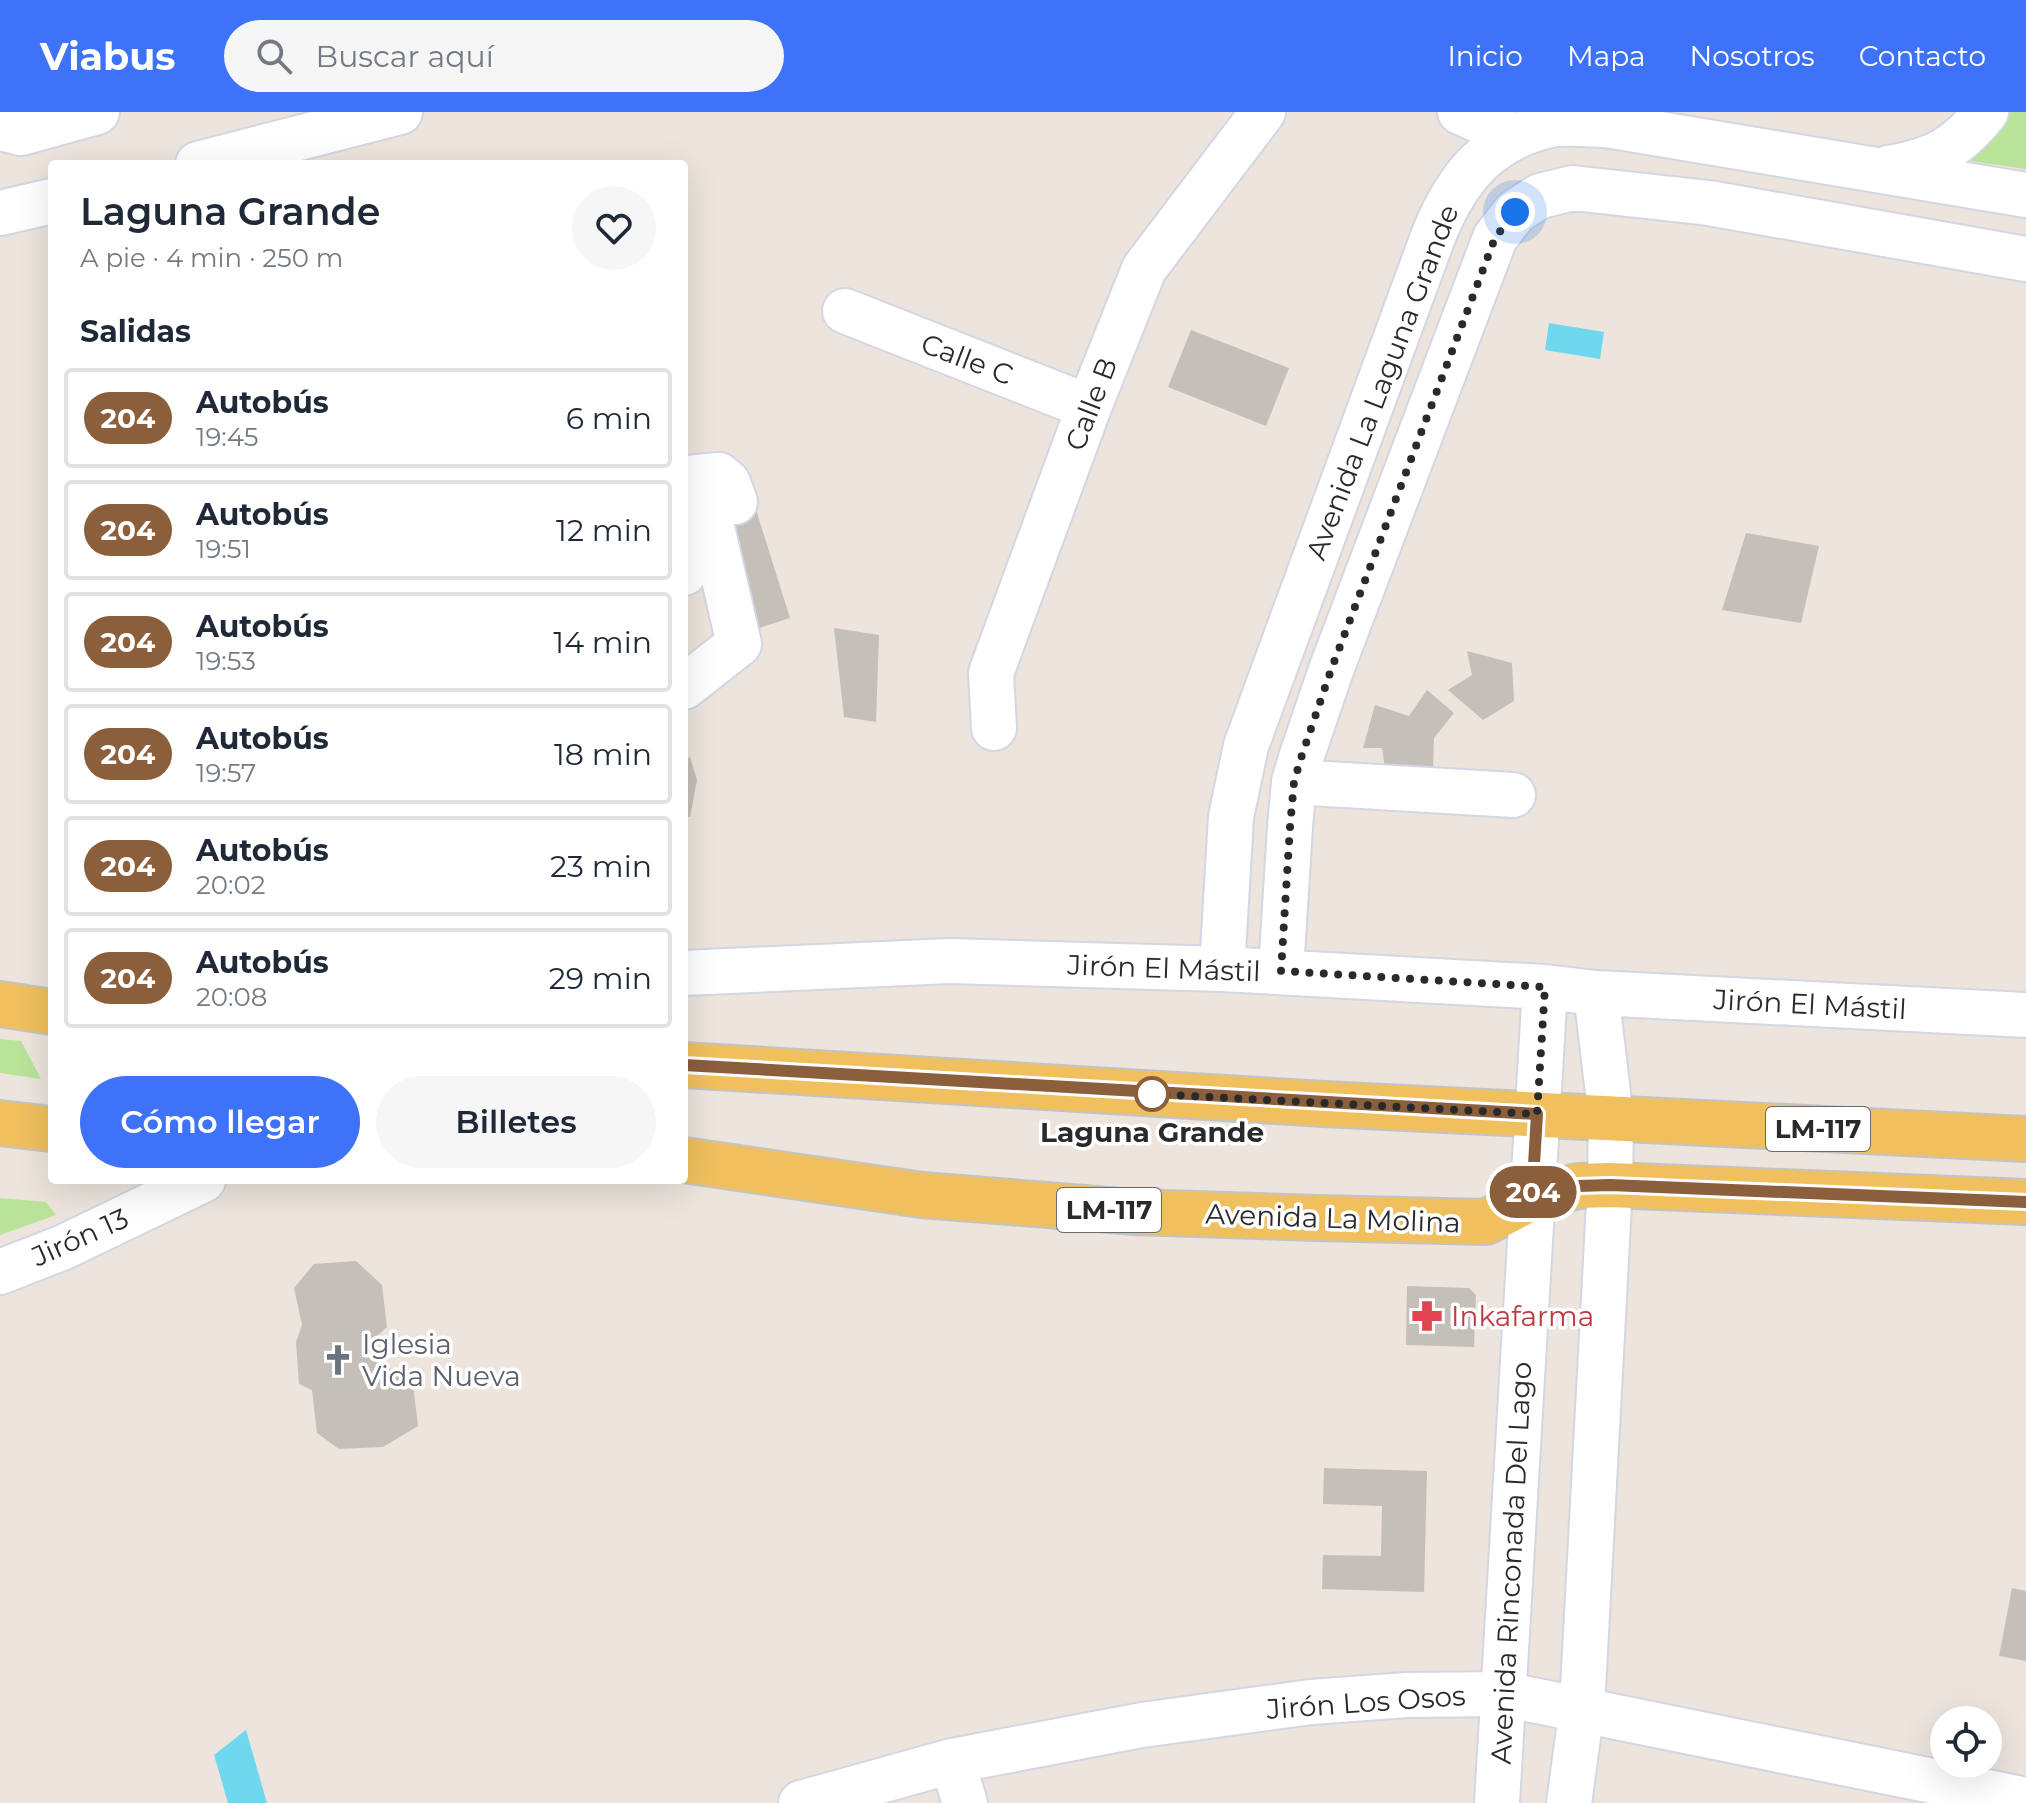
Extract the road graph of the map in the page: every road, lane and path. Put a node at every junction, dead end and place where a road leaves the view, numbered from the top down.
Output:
1 (97, 112) edge
2 (400, 112) edge
3 (1263, 112) edge
4 (1460, 112) edge
5 (1986, 112) edge
6 (0, 128) edge
7 (1514, 136) junction
8 (1719, 145) junction
9 (214, 160) edge
10 (1874, 170) junction
11 (2026, 195) edge
12 (48, 202) edge
13 (1709, 203) junction
14 (0, 213) edge
15 (2026, 259) edge
16 (845, 311) dead end
17 (1089, 407) junction
18 (688, 486) edge
19 (735, 502) dead end
20 (688, 542) edge
21 (688, 684) edge
22 (994, 728) dead end
23 (1246, 746) junction
24 (1298, 770) junction
25 (1513, 795) dead end
26 (1222, 969) junction
27 (1281, 971) junction
28 (688, 973) edge
29 (1545, 987) junction
30 (1596, 993) junction
31 (0, 1004) edge
32 (48, 1011) edge
33 (2026, 1015) edge
34 (688, 1065) edge
35 (1537, 1114) junction
36 (1611, 1118) junction
37 (0, 1123) edge
38 (48, 1129) edge
39 (2026, 1139) edge
40 (688, 1161) edge
41 (195, 1184) edge
42 (1610, 1185) junction
43 (1532, 1198) junction
44 (2026, 1202) edge
45 (0, 1272) edge
46 (1503, 1694) junction
47 (1582, 1708) junction
48 (952, 1761) junction
49 (2026, 1800) edge
50 (801, 1803) edge
51 (965, 1803) edge
52 (1497, 1803) edge
53 (1569, 1803) edge

1 - 6 street
2 - 9 street
3 - 17 street, Calle B
4 - 7 street
5 - 10 street
7 - 8 street, Avenida La Laguna Grande
7 - 23 street, Avenida La Laguna Grande
8 - 10 street, Avenida La Laguna Grande
8 - 13 street
10 - 11 street, Avenida La Laguna Grande
12 - 14 street
13 - 15 street, Avenida La Laguna Grande
13 - 24 street, Avenida La Laguna Grande
16 - 17 street, Calle C
17 - 22 street, Calle B
18 - 19 street
20 - 21 street
23 - 24 street
23 - 26 street, Avenida La Laguna Grande
24 - 25 street
24 - 27 street, Avenida La Laguna Grande
26 - 27 street, Jirón El Mástil
26 - 28 street, Jirón El Mástil
27 - 29 street, Jirón El Mástil
29 - 30 street, Jirón El Mástil
29 - 35 street, Avenida Rinconada Del Lago
30 - 33 street, Jirón El Mástil
30 - 36 street
31 - 32 main road
34 - 35 main road, LM-117
35 - 36 main road, LM-117
35 - 43 street, Avenida Rinconada Del Lago
36 - 39 main road, LM-117
36 - 42 street
37 - 38 main road
40 - 43 main road, Avenida La Molina / LM-117
41 - 45 street, Jirón 13
42 - 43 main road, Avenida La Molina / LM-117
42 - 44 main road, Avenida La Molina / LM-117
42 - 47 street
43 - 46 street, Avenida Rinconada Del Lago
46 - 47 street, Jirón Los Osos
46 - 48 street, Jirón Los Osos
46 - 52 street, Avenida Rinconada Del Lago
47 - 49 street, Jirón Los Osos
47 - 53 street
48 - 50 street, Jirón Los Osos
48 - 51 street

